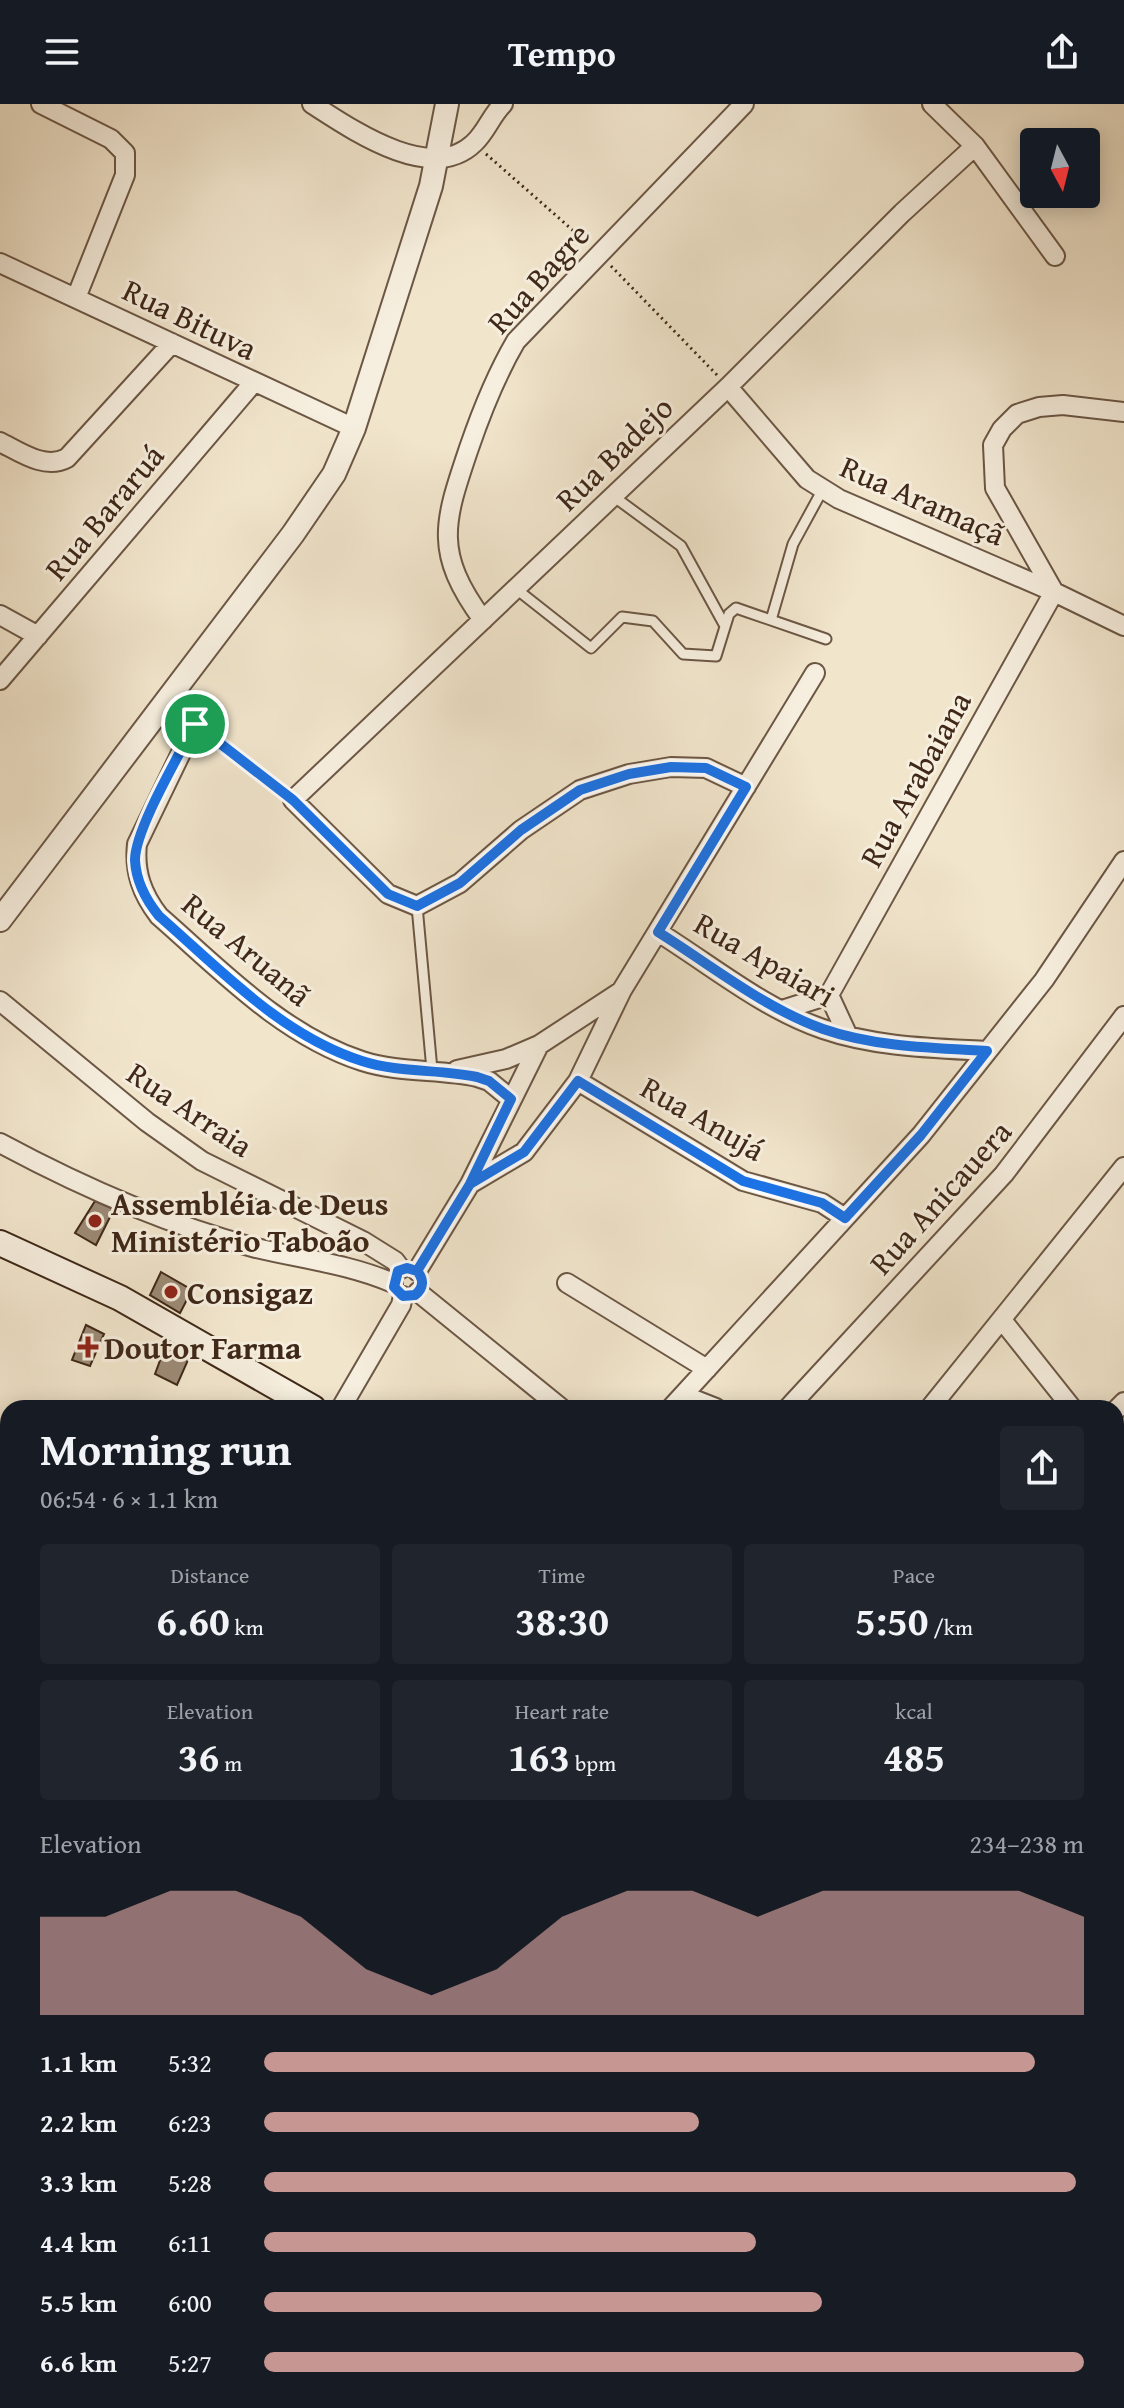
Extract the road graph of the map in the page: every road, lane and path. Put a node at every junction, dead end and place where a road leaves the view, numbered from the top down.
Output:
1 (41, 104) edge
2 (312, 104) edge
3 (447, 104) edge
4 (744, 104) edge
5 (932, 104) edge
6 (491, 108) edge
7 (975, 146) junction
8 (438, 160) junction
9 (1055, 256) dead end
10 (0, 263) edge
11 (76, 298) junction
12 (172, 343) junction
13 (254, 382) junction
14 (728, 387) junction
15 (1124, 412) edge
16 (354, 428) junction
17 (0, 442) edge
18 (823, 489) junction
19 (613, 495) junction
20 (515, 588) junction
21 (1054, 592) junction
22 (0, 615) edge
23 (483, 620) junction
24 (771, 620) junction
25 (725, 626) junction
26 (1124, 626) edge
27 (38, 636) junction
28 (826, 639) dead end
29 (815, 673) dead end
30 (0, 680) edge
31 (169, 696) junction
32 (195, 724) junction
33 (746, 787) junction
34 (293, 800) junction
35 (1124, 861) edge
36 (417, 906) junction
37 (0, 920) edge
38 (658, 932) junction
39 (622, 990) junction
40 (829, 995) junction
41 (0, 1001) edge
42 (782, 1010) junction
43 (1124, 1016) edge
44 (848, 1036) junction
45 (539, 1045) junction
46 (987, 1051) junction
47 (441, 1071) junction
48 (578, 1081) junction
49 (511, 1099) junction
50 (0, 1143) edge
51 (1124, 1167) edge
52 (470, 1184) junction
53 (845, 1218) junction
54 (0, 1243) edge
55 (406, 1282) junction
56 (567, 1283) dead end
57 (1002, 1320) junction
58 (707, 1369) junction
59 (299, 1400) edge
60 (346, 1400) edge
61 (551, 1400) edge
62 (678, 1400) edge
63 (795, 1400) edge
64 (937, 1400) edge
65 (1066, 1400) edge

1 - 11 street
2 - 8 street
3 - 8 street
4 - 23 street, Rua Bagre
5 - 7 street
6 - 8 street
7 - 9 street
7 - 14 street, Rua Badejo
8 - 16 street
10 - 11 street, Rua Bituva
11 - 12 street, Rua Bituva
12 - 13 street, Rua Bituva
12 - 17 street
13 - 16 street, Rua Bituva
13 - 27 street, Rua Bararuá
14 - 18 street, Rua Aramaçã
14 - 19 street, Rua Badejo
15 - 21 street
16 - 31 street
18 - 21 street, Rua Aramaçã
18 - 24 lane
19 - 20 street, Rua Badejo
19 - 25 lane
20 - 23 street, Rua Badejo
20 - 25 lane
21 - 26 street, Rua Aramaçã
21 - 40 street, Rua Arabaiana
22 - 27 street
23 - 34 street, Rua Badejo
24 - 25 lane
24 - 28 lane
27 - 30 street, Rua Bararuá
29 - 33 street
31 - 32 lane
31 - 37 street
32 - 34 lane
32 - 47 street, Rua Aruanã
33 - 36 street
33 - 38 street
34 - 36 street
35 - 46 street
36 - 47 lane
38 - 39 street
38 - 42 street, Rua Apaiari
39 - 45 street, Rua Aruanã
39 - 48 street
40 - 42 street
40 - 44 street
41 - 55 street, Rua Arraia
42 - 44 street, Rua Apaiari
43 - 63 street, Rua Anicauera
44 - 46 street, Rua Apaiari
45 - 47 street, Rua Aruanã
45 - 49 street
46 - 53 street
47 - 49 street, Rua Aruanã
48 - 52 street
48 - 53 street, Rua Anujá
49 - 52 street
50 - 55 street
51 - 57 street
52 - 55 street
53 - 58 street
54 - 59 main road
55 - 60 street
55 - 61 street, Rua Arraia
56 - 58 street
57 - 64 street
57 - 65 street
58 - 62 street

